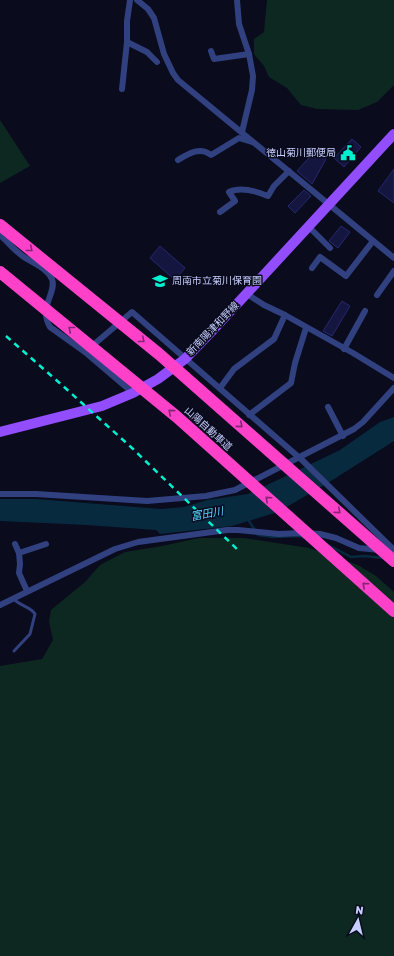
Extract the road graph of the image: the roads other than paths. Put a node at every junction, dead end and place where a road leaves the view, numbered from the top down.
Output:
1 (130, 0) edge
2 (137, 0) edge
3 (237, 0) edge
4 (127, 42) junction
5 (210, 51) dead end
6 (249, 54) junction
7 (157, 62) dead end
8 (122, 89) dead end
9 (242, 132) junction
10 (394, 134) edge
11 (254, 142) junction
12 (178, 160) dead end
13 (289, 171) junction
14 (329, 204) junction
15 (220, 212) dead end
16 (0, 225) edge
17 (308, 226) junction
18 (0, 235) edge
19 (373, 241) junction
20 (330, 248) dead end
21 (394, 258) edge
22 (312, 268) dead end
23 (394, 271) edge
24 (0, 272) edge
25 (247, 294) junction
26 (377, 295) dead end
27 (365, 311) dead end
28 (285, 315) junction
29 (306, 328) junction
30 (344, 349) junction
31 (85, 352) junction
32 (185, 359) junction
33 (394, 378) edge
34 (220, 388) junction
35 (394, 388) edge
36 (133, 393) junction
37 (328, 407) dead end
38 (249, 415) junction
39 (0, 432) edge
40 (343, 436) junction
41 (300, 459) junction
42 (0, 494) edge
43 (15, 544) dead end
44 (46, 544) dead end
45 (394, 550) edge
46 (19, 553) junction
47 (394, 561) edge
48 (27, 591) junction
49 (13, 598) junction
50 (0, 605) edge
51 (394, 612) edge
52 (14, 651) dead end

1 - 4 street
2 - 9 street
3 - 6 street
4 - 7 street
4 - 8 street
5 - 6 street
6 - 9 street
9 - 11 street
10 - 14 main road, 新南陽津和野線
11 - 12 street
11 - 13 street
13 - 14 street
13 - 15 street
14 - 17 main road, 新南陽津和野線
14 - 19 street
16 -> 47 highway, bridge
17 - 20 street
17 - 25 main road, 新南陽津和野線
18 - 31 street
19 - 21 street
19 - 22 street
23 - 26 street
51 -> 24 highway, 山陽自動車道, bridge
25 - 28 street
25 - 32 main road, 新南陽津和野線
27 - 30 street
28 - 29 street
28 - 34 street
29 - 30 street
29 - 38 street
30 - 33 street
31 - 32 street
31 - 36 street
32 - 34 street
32 - 36 main road, 新南陽津和野線
34 - 38 street
35 - 40 street
36 - 39 main road, 新南陽津和野線
37 - 40 street
38 - 41 street
40 - 41 street
41 - 42 street
41 - 45 street
43 - 46 street
44 - 46 street
45 - 48 street
46 - 48 street
48 - 49 street
49 - 50 street
49 - 52 lane

